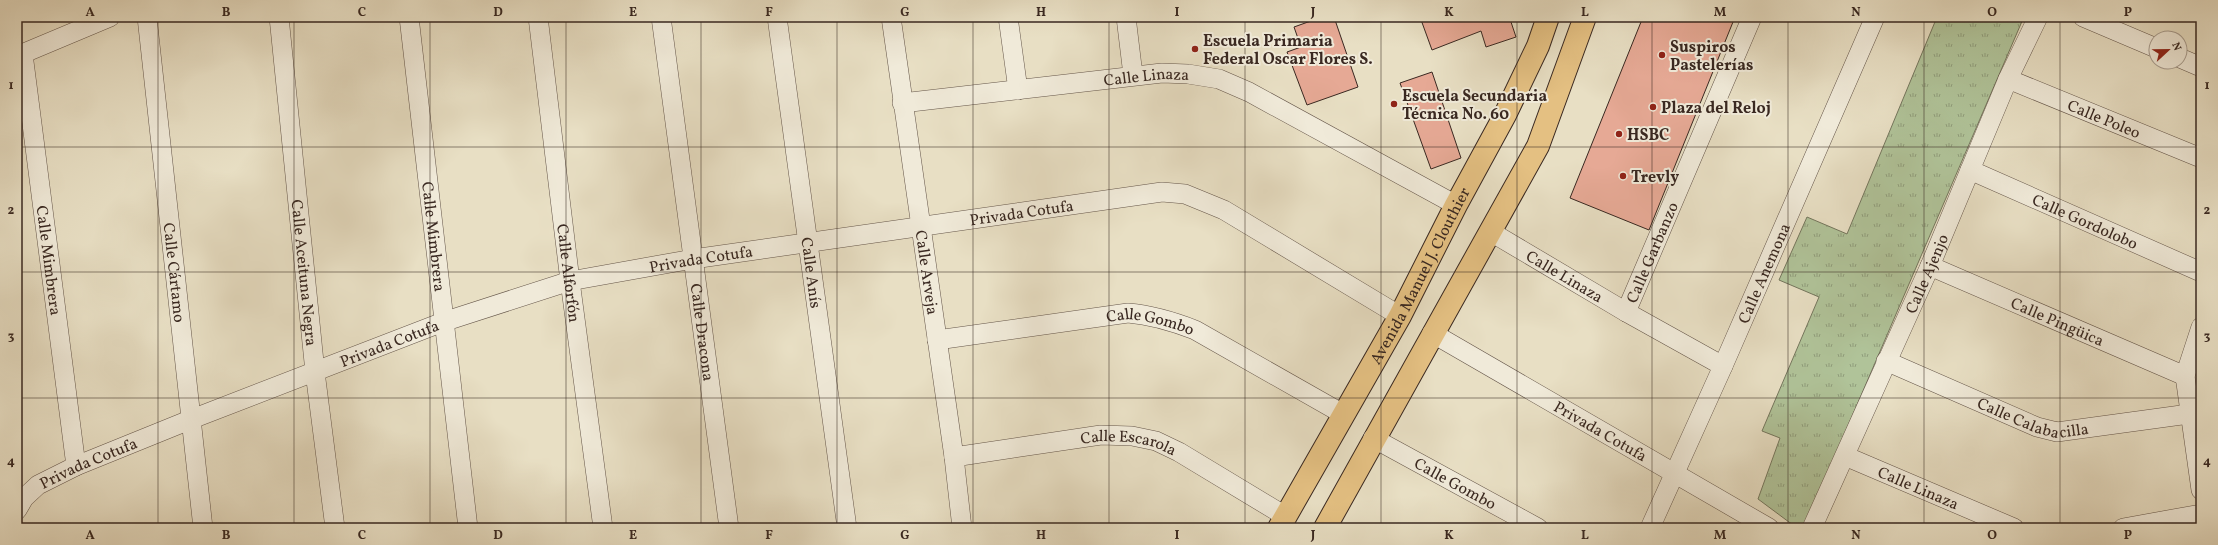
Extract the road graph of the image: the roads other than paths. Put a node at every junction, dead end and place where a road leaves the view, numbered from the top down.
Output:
1 (110, 17) edge
2 (147, 17) edge
3 (279, 17) edge
4 (409, 17) edge
5 (538, 17) edge
6 (661, 17) edge
7 (777, 17) edge
8 (891, 17) edge
9 (1008, 17) edge
10 (1126, 17) edge
11 (1548, 17) edge
12 (1585, 17) edge
13 (1752, 17) edge
14 (1875, 17) edge
15 (2038, 17) edge
16 (2083, 17) edge
17 (2148, 45) edge
18 (1538, 46) junction
19 (20, 55) edge
20 (1571, 58) junction
21 (2188, 61) edge
22 (2201, 67) edge
23 (1134, 75) junction
24 (2008, 79) junction
25 (1018, 90) junction
26 (902, 103) junction
27 (2201, 158) edge
28 (1970, 170) junction
29 (1456, 205) junction
30 (921, 227) junction
31 (1491, 232) junction
32 (808, 242) junction
33 (692, 259) junction
34 (1930, 266) junction
35 (2201, 272) edge
36 (570, 281) junction
37 (1626, 312) junction
38 (1400, 316) junction
39 (443, 322) junction
40 (2201, 327) edge
41 (1432, 333) junction
42 (937, 340) junction
43 (1886, 361) junction
44 (1723, 366) junction
45 (315, 372) junction
46 (2185, 376) junction
47 (1343, 414) junction
48 (2189, 414) junction
49 (192, 419) junction
50 (1374, 438) junction
51 (1845, 456) junction
52 (954, 457) junction
53 (76, 466) junction
54 (1674, 471) junction
55 (2201, 490) edge
56 (17, 510) edge
57 (2201, 514) edge
58 (1282, 522) edge
59 (203, 528) edge
60 (335, 528) edge
61 (468, 528) edge
62 (603, 528) edge
63 (729, 528) edge
64 (847, 528) edge
65 (962, 528) edge
66 (1325, 528) edge
67 (1538, 528) edge
68 (1650, 528) edge
69 (1770, 528) edge
70 (1812, 528) edge
71 (2014, 528) edge
72 (2123, 528) edge

1 - 19 street
2 - 49 street, Calle Cártamo
3 - 45 street, Calle Aceituna Negra
4 - 39 street, Calle Mimbrera
5 - 36 street, Calle Alforfón
6 - 33 street, Calle Dracona
7 - 32 street, Calle Anís
8 - 26 street, Calle Arveja
9 - 25 street
10 - 23 street
11 - 18 main road, Avenida Manuel J. Clouthier
12 - 20 main road
13 - 37 street, Calle Garbanzo
14 - 44 street, Calle Anemona
15 - 24 street, Calle Ajenjo
16 - 17 street
18 - 20 main road
18 - 29 main road, Avenida Manuel J. Clouthier
19 - 53 street, Calle Mimbrera
20 - 31 main road
21 - 22 street
23 - 25 street, Calle Linaza
23 - 29 street, Calle Linaza
24 - 27 street, Calle Poleo
24 - 28 street, Calle Ajenjo
25 - 26 street, Calle Linaza
26 - 30 street, Calle Arveja
28 - 34 street, Calle Ajenjo
28 - 35 street, Calle Gordolobo
29 - 38 main road, Avenida Manuel J. Clouthier
30 - 32 street, Privada Cotufa
30 - 38 street, Privada Cotufa
30 - 42 street, Calle Arveja
31 - 37 street, Calle Linaza
31 - 41 main road
32 - 33 street, Privada Cotufa
32 - 64 street, Calle Anís
33 - 36 street, Privada Cotufa
33 - 63 street, Calle Dracona
34 - 43 street, Calle Ajenjo
34 - 46 street, Calle Pingüica
36 - 39 street, Privada Cotufa
36 - 62 street, Calle Alforfón
37 - 44 street, Calle Linaza
38 - 47 main road, Avenida Manuel J. Clouthier
39 - 45 street, Privada Cotufa
39 - 61 street, Calle Mimbrera
40 - 46 street
41 - 50 main road
41 - 54 street, Privada Cotufa
42 - 47 street, Calle Gombo
42 - 52 street, Calle Arveja
43 - 48 street, Calle Calabacilla
43 - 51 street, Calle Ajenjo
44 - 54 street, Calle Anemona
45 - 49 street, Privada Cotufa
45 - 60 street, Calle Aceituna Negra
46 - 48 street
47 - 58 main road, Avenida Manuel J. Clouthier
48 - 55 street
49 - 53 street, Privada Cotufa
49 - 59 street, Calle Cártamo
50 - 66 main road
50 - 67 street, Calle Gombo
51 - 70 street, Calle Ajenjo
51 - 71 street, Calle Linaza
52 - 58 street, Calle Escarola
52 - 65 street, Calle Arveja
53 - 56 street, Privada Cotufa
54 - 68 street, Calle Anemona
54 - 69 street, Privada Cotufa
57 - 72 street

